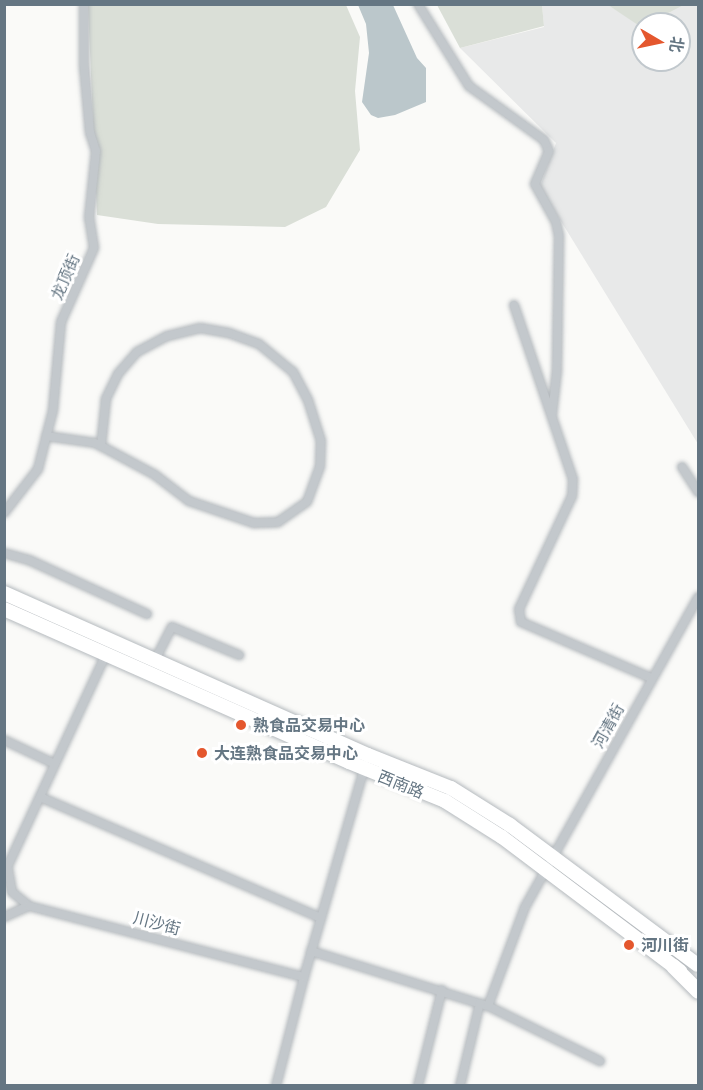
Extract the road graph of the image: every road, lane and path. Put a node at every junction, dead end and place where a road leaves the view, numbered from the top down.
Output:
1 (84, 4) edge
2 (418, 4) edge
3 (514, 305) dead end
4 (551, 418) junction
5 (46, 436) junction
6 (101, 446) junction
7 (682, 467) dead end
8 (699, 492) edge
9 (4, 513) edge
10 (4, 553) edge
11 (4, 593) edge
12 (699, 597) edge
13 (4, 609) edge
14 (147, 614) dead end
15 (106, 654) junction
16 (239, 655) dead end
17 (155, 660) junction
18 (651, 678) junction
19 (4, 740) edge
20 (368, 755) junction
21 (55, 764) junction
22 (364, 769) junction
23 (40, 797) junction
24 (554, 856) junction
25 (6, 870) edge
26 (546, 871) junction
27 (28, 906) junction
28 (4, 917) edge
29 (321, 918) junction
30 (311, 951) junction
31 (699, 965) edge
32 (673, 966) junction
33 (304, 977) junction
34 (699, 985) edge
35 (442, 990) junction
36 (699, 991) edge
37 (484, 1005) junction
38 (600, 1060) dead end
39 (276, 1086) edge
40 (418, 1086) edge
41 (460, 1086) edge

1 - 5 street, 龙顶街
2 - 4 street
3 - 4 street
4 - 18 street
5 - 6 street
5 - 9 street, 龙顶街
6 - 6 street
7 - 8 street
10 - 14 street
11 - 17 main road, 西南路
12 - 18 street, 河清街
13 - 15 main road, 西南路
15 - 21 street
15 - 22 main road, 西南路
16 - 17 street
17 - 20 main road, 西南路
18 - 24 street, 河清街
19 - 21 street
20 - 22 street
20 - 24 main road, 西南路
21 - 23 street
22 - 26 main road, 西南路
22 - 29 street
23 - 25 street
23 - 29 street
24 - 26 street, 河清街
24 - 31 main road, 西南路
25 - 27 street
26 - 32 main road, 西南路
26 - 37 street, 河清街
27 - 28 street
27 - 33 street, 川沙街
29 - 30 street
30 - 33 street
30 - 35 street
32 - 34 main road, 西南路
32 - 36 highway
33 - 39 street
35 - 37 street
35 - 40 street
37 - 38 street
37 - 41 street, 河清街

